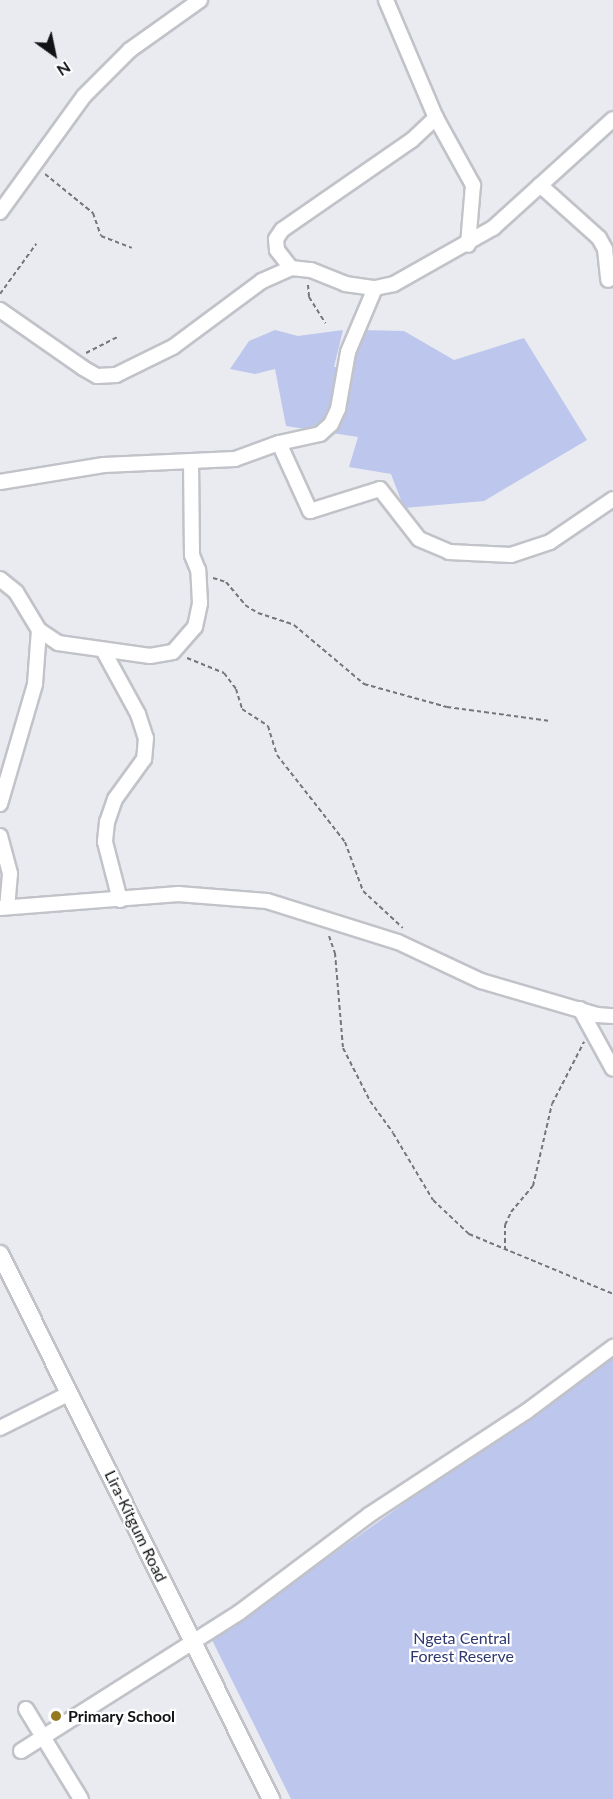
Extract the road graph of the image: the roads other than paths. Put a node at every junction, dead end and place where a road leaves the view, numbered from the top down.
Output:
1 (200, 0) edge
2 (386, 0) edge
3 (436, 118) junction
4 (613, 118) edge
5 (540, 185) junction
6 (0, 212) edge
7 (468, 245) junction
8 (291, 268) junction
9 (608, 280) dead end
10 (375, 288) junction
11 (0, 310) edge
12 (279, 443) junction
13 (191, 462) junction
14 (0, 482) edge
15 (613, 499) edge
16 (0, 579) edge
17 (39, 630) junction
18 (104, 650) junction
19 (0, 804) edge
20 (0, 836) edge
21 (120, 900) junction
22 (4, 908) edge
23 (580, 1009) junction
24 (613, 1016) edge
25 (613, 1069) edge
26 (0, 1254) edge
27 (613, 1347) edge
28 (70, 1393) junction
29 (0, 1428) edge
30 (192, 1640) junction
31 (26, 1709) dead end
32 (43, 1737) junction
33 (21, 1751) dead end
34 (81, 1799) edge
35 (272, 1799) edge

1 - 6 street
2 - 3 street
3 - 7 street
3 - 8 street
4 - 5 street
5 - 7 street
5 - 9 street
7 - 10 street
8 - 10 street
8 - 11 street
10 - 12 street
12 - 13 street
12 - 15 street
13 - 14 street
13 - 18 street
16 - 17 street
17 - 18 street
17 - 19 street
18 - 21 street
20 - 22 street
21 - 22 street
21 - 23 street
23 - 24 street
23 - 25 street
26 - 28 main road, Lira-Kitgum Road
27 - 30 street
28 - 29 street
28 - 30 main road, Lira-Kitgum Road
30 - 32 street
30 - 35 main road, Lira-Kitgum Road
31 - 32 street
32 - 33 street
32 - 34 street

